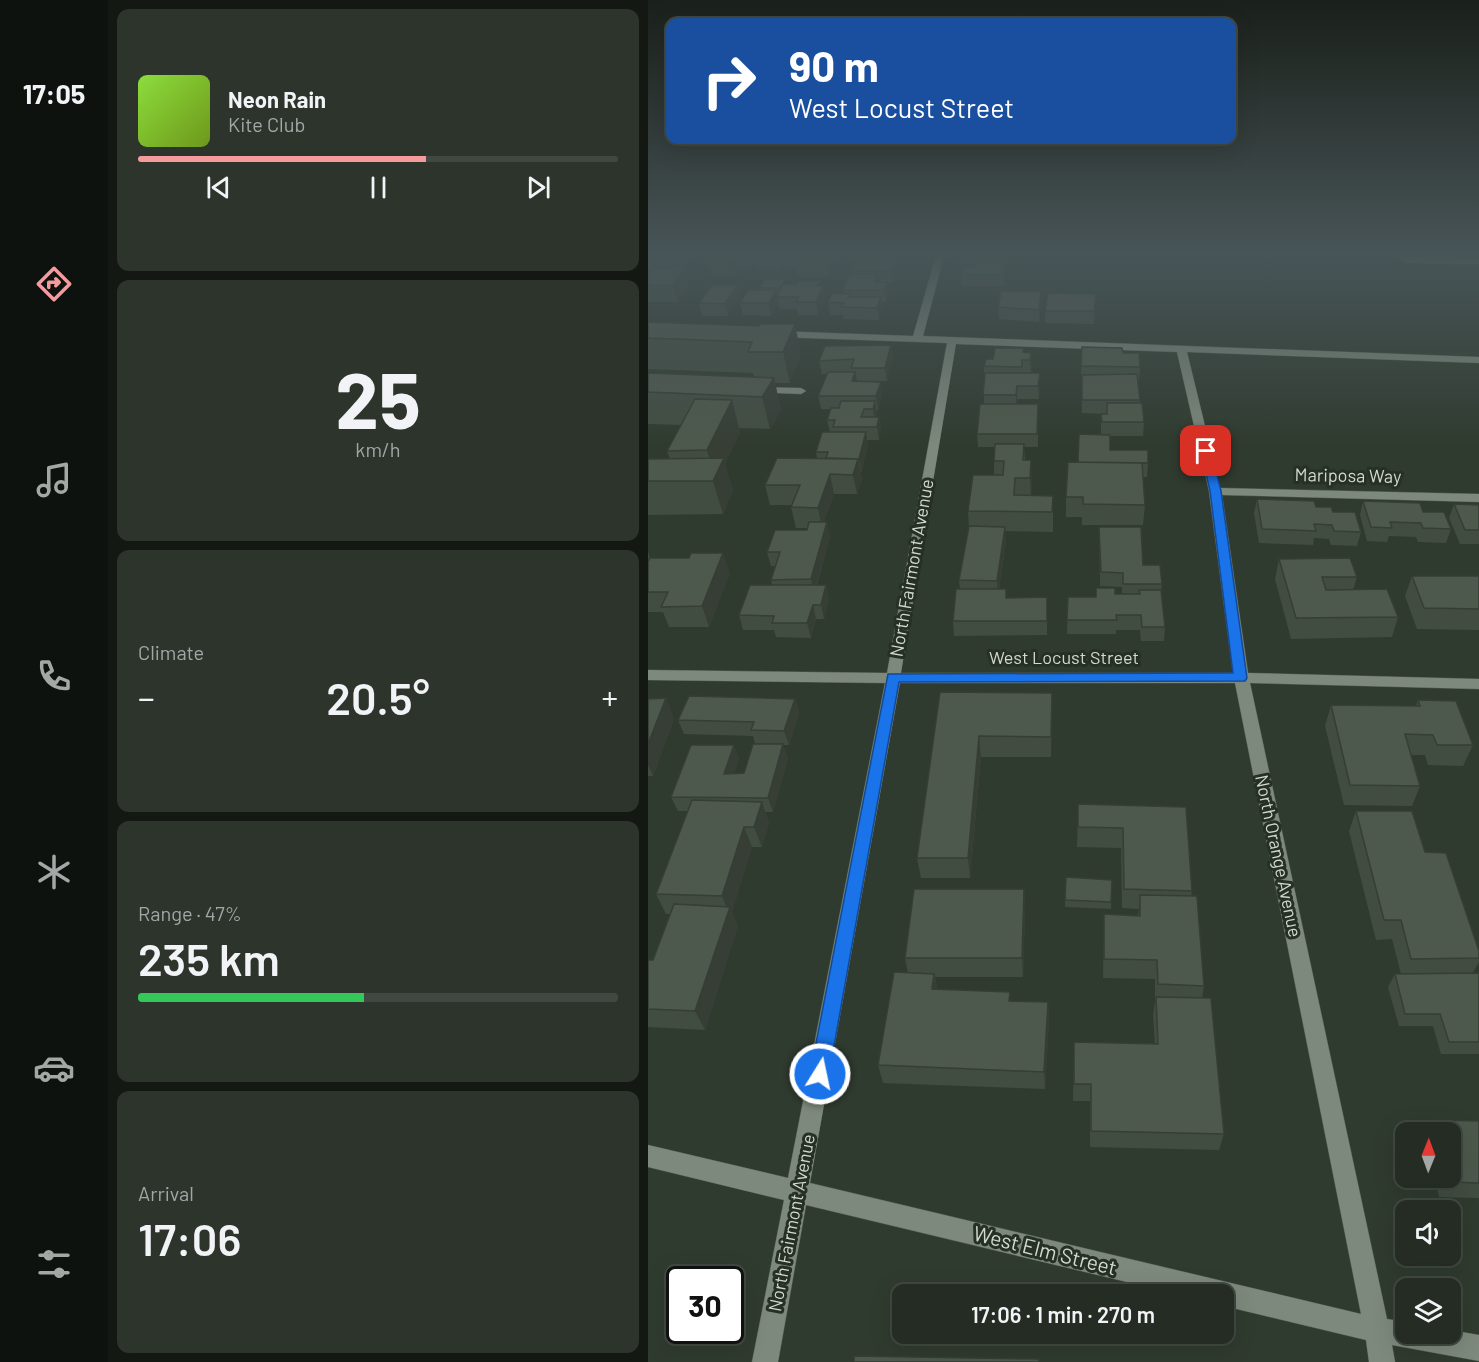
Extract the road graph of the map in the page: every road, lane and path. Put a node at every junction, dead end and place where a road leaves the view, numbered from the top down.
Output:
1 (922, 320) edge
2 (766, 334) edge
3 (917, 339) junction
4 (952, 341) junction
5 (1182, 350) junction
6 (1479, 360) edge
7 (742, 389) edge
8 (801, 392) dead end
9 (1215, 491) junction
10 (1479, 498) edge
11 (648, 675) edge
12 (893, 678) junction
13 (1241, 678) junction
14 (1479, 684) edge
15 (648, 1156) edge
16 (798, 1191) junction
17 (1377, 1330) junction
18 (1479, 1348) edge
19 (765, 1362) edge
20 (1382, 1362) edge

1 - 3 street
2 - 3 street
3 - 4 street
4 - 5 street
4 - 12 street, North Fairmont Avenue
5 - 6 street
5 - 9 street, North Orange Avenue
7 - 8 street
9 - 10 street, Mariposa Way
9 - 13 street, North Orange Avenue
11 - 12 street, West Locust Street
12 - 13 street, West Locust Street
12 - 16 street, North Fairmont Avenue
13 - 14 street, West Locust Street
13 - 17 street, North Orange Avenue
15 - 16 street, West Elm Street
16 - 17 street, West Elm Street
16 - 19 street, North Fairmont Avenue
17 - 18 street, West Elm Street
17 - 20 street, North Orange Avenue

